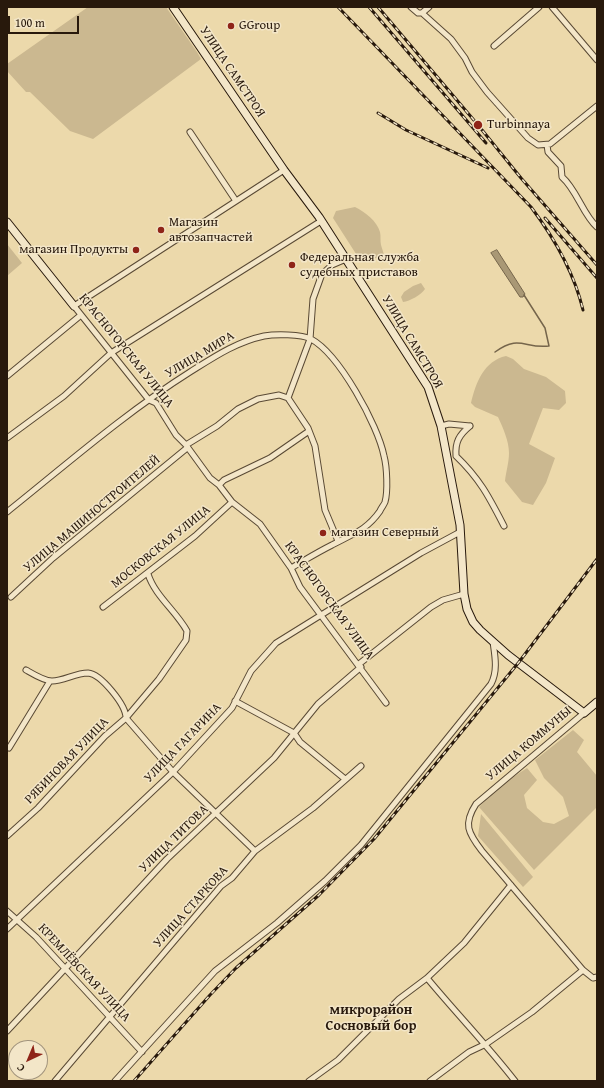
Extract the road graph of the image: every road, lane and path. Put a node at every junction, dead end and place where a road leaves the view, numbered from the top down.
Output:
1 (173, 7) edge
2 (411, 7) edge
3 (429, 7) edge
4 (540, 7) edge
5 (552, 7) edge
6 (422, 13) junction
7 (494, 46) dead end
8 (597, 60) edge
9 (597, 106) edge
10 (190, 132) dead end
11 (546, 145) junction
12 (284, 170) junction
13 (236, 201) junction
14 (321, 221) junction
15 (7, 222) edge
16 (597, 227) edge
17 (346, 259) junction
18 (74, 306) junction
19 (81, 315) junction
20 (310, 339) junction
21 (111, 353) junction
22 (7, 376) edge
23 (288, 398) junction
24 (149, 400) junction
25 (441, 426) junction
26 (309, 431) junction
27 (7, 438) edge
28 (187, 447) junction
29 (219, 485) junction
30 (232, 502) junction
31 (7, 512) edge
32 (504, 526) dead end
33 (460, 532) junction
34 (338, 541) junction
35 (291, 568) junction
36 (148, 574) junction
37 (464, 594) junction
38 (11, 597) dead end
39 (103, 607) dead end
40 (320, 615) junction
41 (492, 642) junction
42 (360, 666) junction
43 (26, 670) dead end
44 (50, 680) junction
45 (235, 701) junction
46 (597, 702) edge
47 (386, 703) dead end
48 (584, 713) junction
49 (126, 718) junction
50 (294, 734) junction
51 (9, 748) dead end
52 (361, 766) dead end
53 (173, 772) junction
54 (345, 779) junction
55 (217, 813) junction
56 (7, 836) edge
57 (255, 851) junction
58 (512, 885) junction
59 (7, 911) edge
60 (18, 919) junction
61 (7, 929) edge
62 (66, 968) junction
63 (583, 970) junction
64 (597, 977) edge
65 (427, 978) junction
66 (110, 1017) junction
67 (7, 1031) edge
68 (486, 1044) junction
69 (142, 1052) junction
70 (55, 1081) edge
71 (115, 1081) edge
72 (309, 1081) edge
73 (430, 1081) edge
74 (515, 1081) edge

1 - 12 street, УЛИЦА САМСТРОЯ
2 - 6 street
3 - 6 street
4 - 7 street
5 - 8 street
6 - 11 street
9 - 11 street
10 - 13 street
11 - 16 street
12 - 13 street
12 - 14 street, УЛИЦА САМСТРОЯ
13 - 18 street
14 - 17 street, УЛИЦА САМСТРОЯ
14 - 21 street
15 - 18 street, КРАСНОГОРСКАЯ УЛИЦА
17 - 20 street
17 - 25 street, УЛИЦА САМСТРОЯ
18 - 19 street, КРАСНОГОРСКАЯ УЛИЦА
19 - 21 street, КРАСНОГОРСКАЯ УЛИЦА
19 - 22 street
20 - 23 street
20 - 24 street, УЛИЦА МИРА
20 - 34 street
21 - 24 street, КРАСНОГОРСКАЯ УЛИЦА
21 - 27 street
23 - 26 street
23 - 28 street, УЛИЦА МАШИНОСТРОИТЕЛЕЙ
24 - 28 street, КРАСНОГОРСКАЯ УЛИЦА
24 - 31 street, УЛИЦА МИРА
25 - 32 street
25 - 33 street, УЛИЦА САМСТРОЯ
26 - 29 street
26 - 34 street
28 - 29 street, КРАСНОГОРСКАЯ УЛИЦА
28 - 38 street, УЛИЦА МАШИНОСТРОИТЕЛЕЙ
29 - 30 street, КРАСНОГОРСКАЯ УЛИЦА
30 - 35 street, КРАСНОГОРСКАЯ УЛИЦА
30 - 36 street, МОСКОВСКАЯ УЛИЦА
33 - 37 street, УЛИЦА САМСТРОЯ
33 - 40 street, УЛИЦА ГАГАРИНА
34 - 35 street
35 - 40 street, КРАСНОГОРСКАЯ УЛИЦА
36 - 39 street, МОСКОВСКАЯ УЛИЦА
36 - 49 street, РЯБИНОВАЯ УЛИЦА
37 - 41 street, УЛИЦА САМСТРОЯ
37 - 42 street, УЛИЦА ТИТОВА
40 - 42 street, КРАСНОГОРСКАЯ УЛИЦА
40 - 45 street, УЛИЦА ГАГАРИНА
41 - 48 street, УЛИЦА САМСТРОЯ
41 - 69 street
42 - 47 street, КРАСНОГОРСКАЯ УЛИЦА
42 - 50 street, УЛИЦА ТИТОВА
43 - 44 street
44 - 49 street
44 - 51 street
45 - 50 street
45 - 53 street, УЛИЦА ГАГАРИНА
46 - 48 street, УЛИЦА КОММУНЫ
48 - 58 street, УЛИЦА КОММУНЫ
49 - 53 street
49 - 56 street, РЯБИНОВАЯ УЛИЦА
50 - 54 street
50 - 55 street, УЛИЦА ТИТОВА
52 - 54 street, УЛИЦА СТАРКОВА
53 - 55 street
53 - 60 street, УЛИЦА ГАГАРИНА
54 - 57 street, УЛИЦА СТАРКОВА
55 - 57 street
55 - 62 street, УЛИЦА ТИТОВА
57 - 66 street, УЛИЦА СТАРКОВА
58 - 63 street
58 - 65 street
59 - 60 street, КРЕМЛЁВСКАЯ УЛИЦА
60 - 61 street, УЛИЦА ГАГАРИНА
60 - 62 street, КРЕМЛЁВСКАЯ УЛИЦА
62 - 66 street, КРЕМЛЁВСКАЯ УЛИЦА
62 - 67 street, УЛИЦА ТИТОВА
63 - 64 street
63 - 68 street
65 - 68 street
65 - 72 street
66 - 69 street, КРЕМЛЁВСКАЯ УЛИЦА
66 - 70 street, УЛИЦА СТАРКОВА
68 - 73 street
68 - 74 street
69 - 71 street

